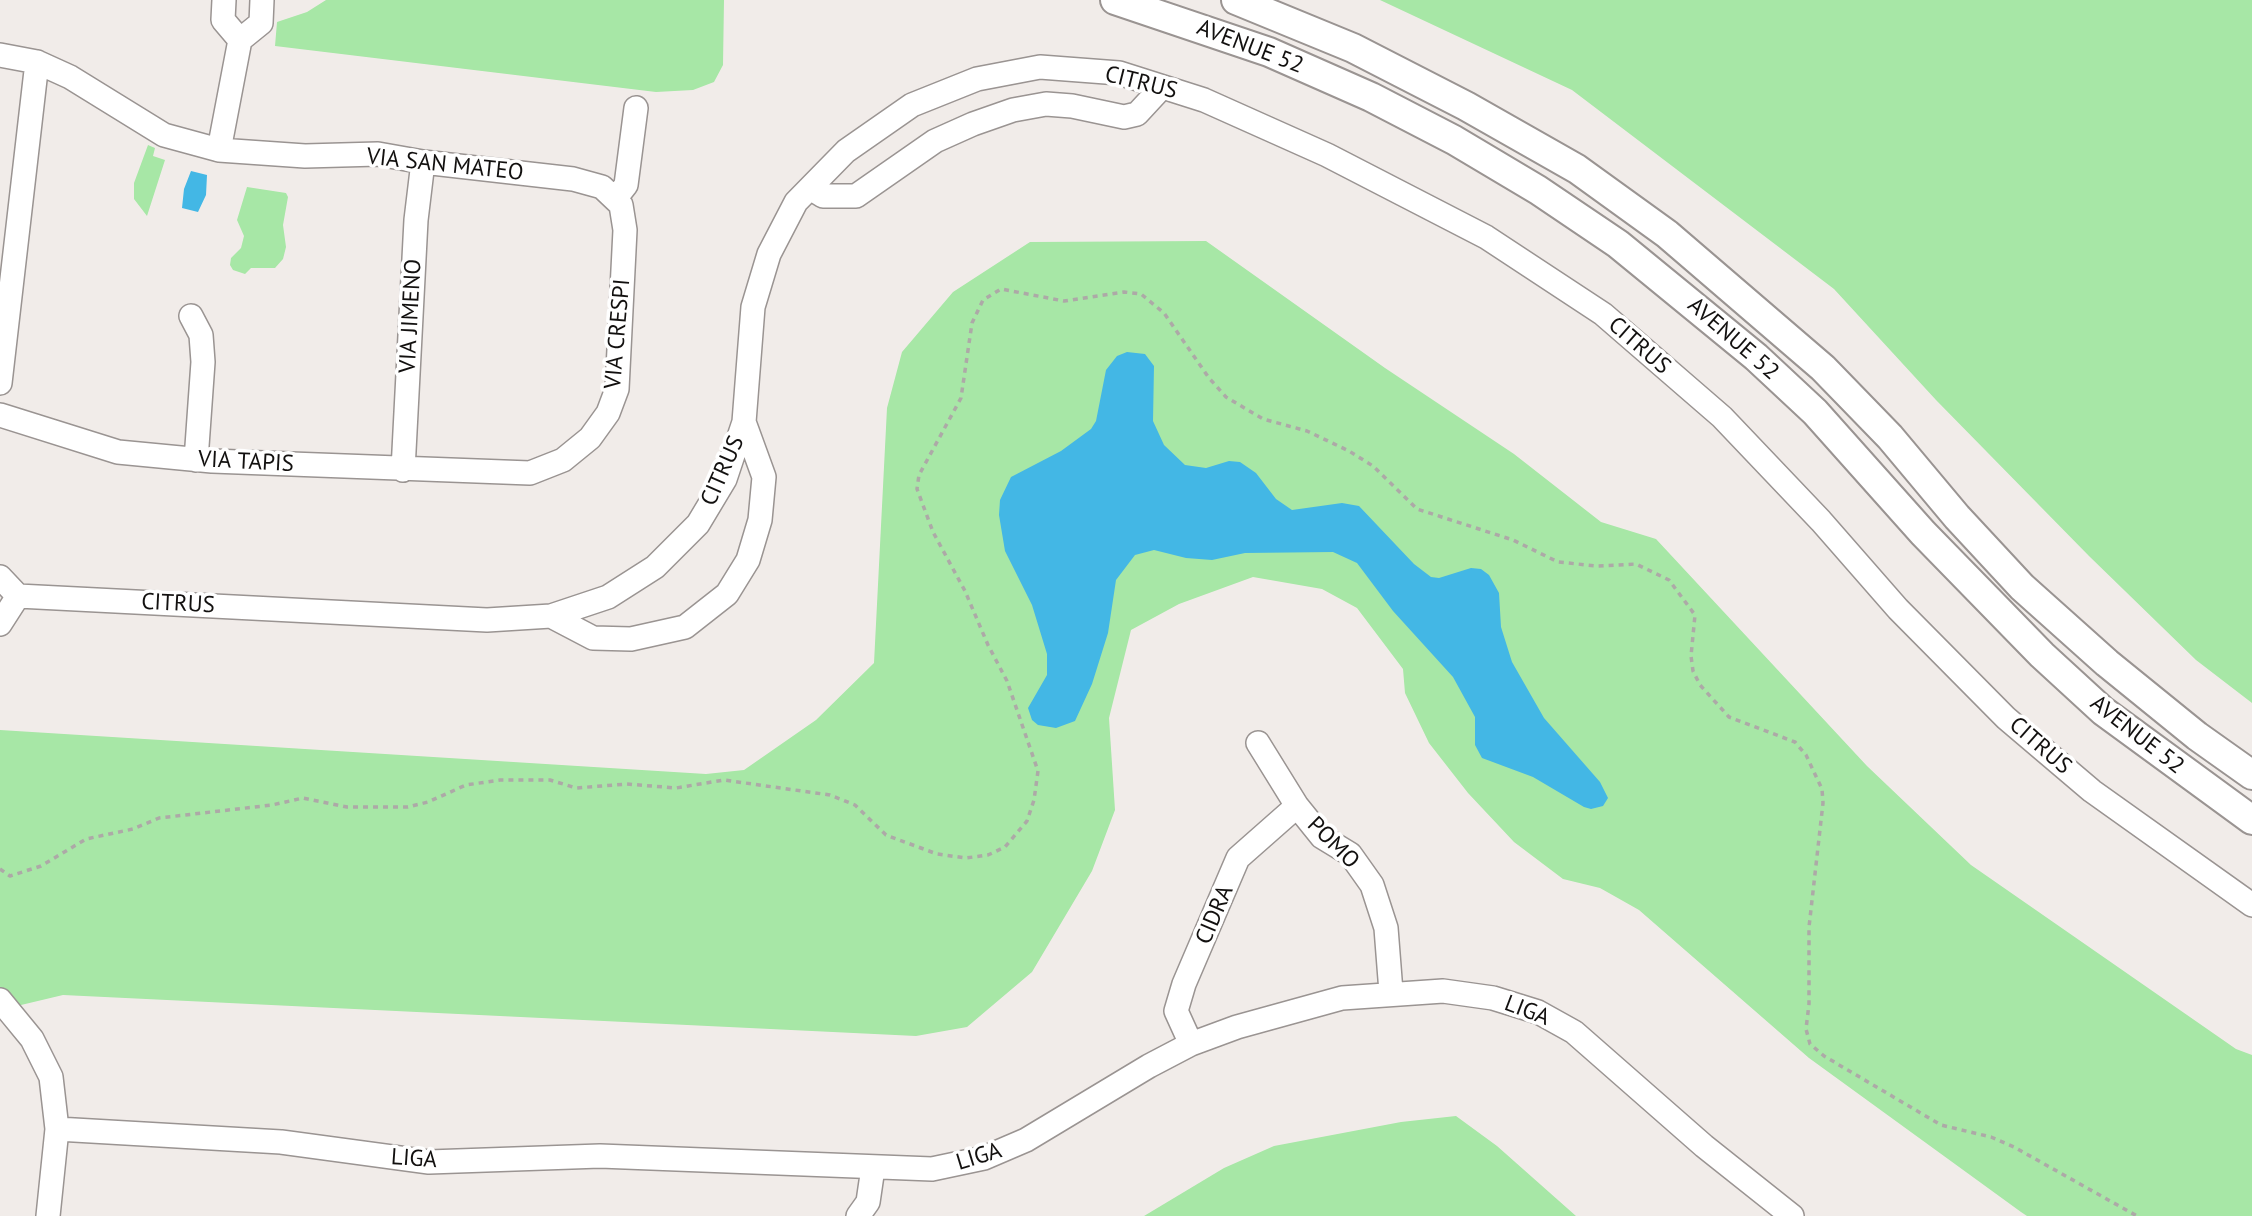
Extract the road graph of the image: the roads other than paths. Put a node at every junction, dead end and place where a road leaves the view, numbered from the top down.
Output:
1 (224, 0) edge
2 (262, 0) edge
3 (1115, 0) edge
4 (1236, 0) edge
5 (240, 40) junction
6 (0, 55) edge
7 (37, 62) junction
8 (1162, 87) junction
9 (636, 108) dead end
10 (219, 150) junction
11 (424, 162) junction
12 (810, 187) junction
13 (618, 202) junction
14 (191, 316) dead end
15 (0, 383) edge
16 (0, 415) edge
17 (744, 422) junction
18 (196, 460) junction
19 (402, 470) junction
20 (498, 474) joint
21 (0, 578) edge
22 (18, 596) junction
23 (551, 616) junction
24 (0, 624) edge
25 (1258, 743) dead end
26 (2252, 775) edge
27 (1297, 806) junction
28 (2252, 820) edge
29 (2252, 905) edge
30 (1391, 992) junction
31 (0, 1000) edge
32 (1191, 1044) junction
33 (57, 1129) junction
34 (873, 1168) junction
35 (48, 1216) edge
36 (858, 1216) edge
37 (1792, 1216) edge

1 - 5 street
2 - 5 street
3 - 28 main road, AVENUE 52
4 - 26 main road, AVENUE 52
5 - 10 street
6 - 7 street, VIA SAN MATEO
7 - 10 street, VIA SAN MATEO
7 - 15 street
8 - 12 street, CITRUS
8 - 12 street
8 - 29 street, CITRUS
9 - 13 street
10 - 11 street, VIA SAN MATEO
11 - 13 street, VIA SAN MATEO
11 - 19 street, VIA JIMENO
12 - 17 street, CITRUS
13 - 20 street, VIA CRESPI
14 - 18 street
16 - 18 street, VIA TAPIS
17 - 23 street, CITRUS
17 - 23 street
18 - 19 street, VIA TAPIS
19 - 20 street, VIA TAPIS
21 - 22 street
22 - 23 street, CITRUS
22 - 24 street
25 - 27 street, POMO
27 - 30 street, POMO
27 - 32 street, CIDRA
30 - 32 street, LIGA
30 - 37 street, LIGA
31 - 33 street
32 - 34 street, LIGA
33 - 34 street, LIGA
33 - 35 street
34 - 36 street

